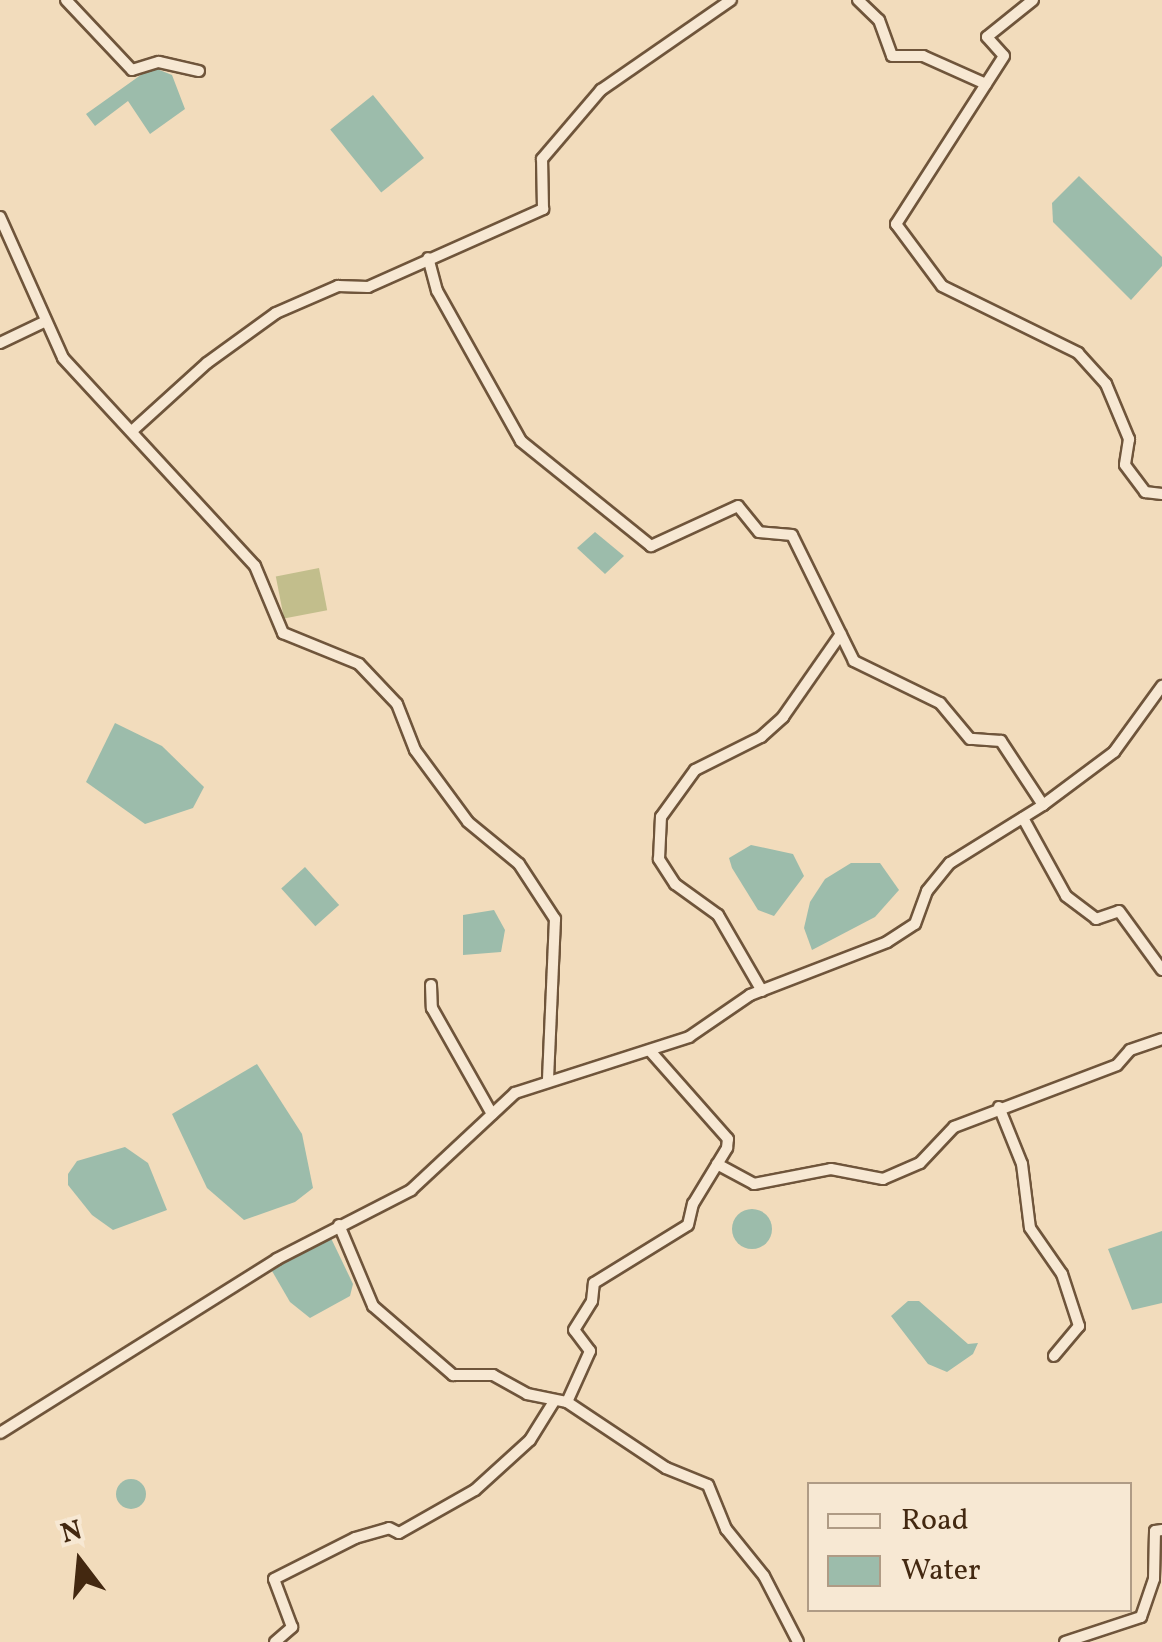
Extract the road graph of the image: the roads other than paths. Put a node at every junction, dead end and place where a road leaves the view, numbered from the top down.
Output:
1 (66, 0) edge
2 (731, 0) edge
3 (858, 0) edge
4 (1033, 0) edge
5 (198, 71) dead end
6 (986, 84) junction
7 (0, 217) edge
8 (428, 258) junction
9 (42, 323) junction
10 (0, 343) edge
11 (132, 431) junction
12 (1162, 494) edge
13 (841, 634) junction
14 (1162, 686) edge
15 (1043, 805) junction
16 (1022, 818) junction
17 (1162, 970) edge
18 (432, 985) dead end
19 (762, 991) junction
20 (1162, 1039) edge
21 (652, 1052) junction
22 (548, 1081) junction
23 (999, 1107) junction
24 (492, 1114) junction
25 (717, 1164) junction
26 (339, 1225) junction
27 (1054, 1356) dead end
28 (567, 1402) junction
29 (553, 1403) junction
30 (0, 1433) edge
31 (1162, 1530) edge
32 (275, 1642) edge
33 (798, 1642) edge
34 (1065, 1642) edge

1 - 5 street
2 - 8 street
3 - 6 street
4 - 6 street
6 - 12 street
7 - 9 street
8 - 11 street
8 - 13 street
9 - 10 street
9 - 11 street
11 - 22 street
13 - 15 street
13 - 19 street
14 - 15 street
15 - 16 street
16 - 17 street
16 - 19 street
18 - 24 street
19 - 21 street
20 - 23 street
21 - 22 street
21 - 25 street
22 - 24 street
23 - 25 street
23 - 27 street
24 - 26 street
25 - 28 street
26 - 29 street
26 - 30 street
28 - 29 street
28 - 33 street
29 - 32 street
31 - 34 street

